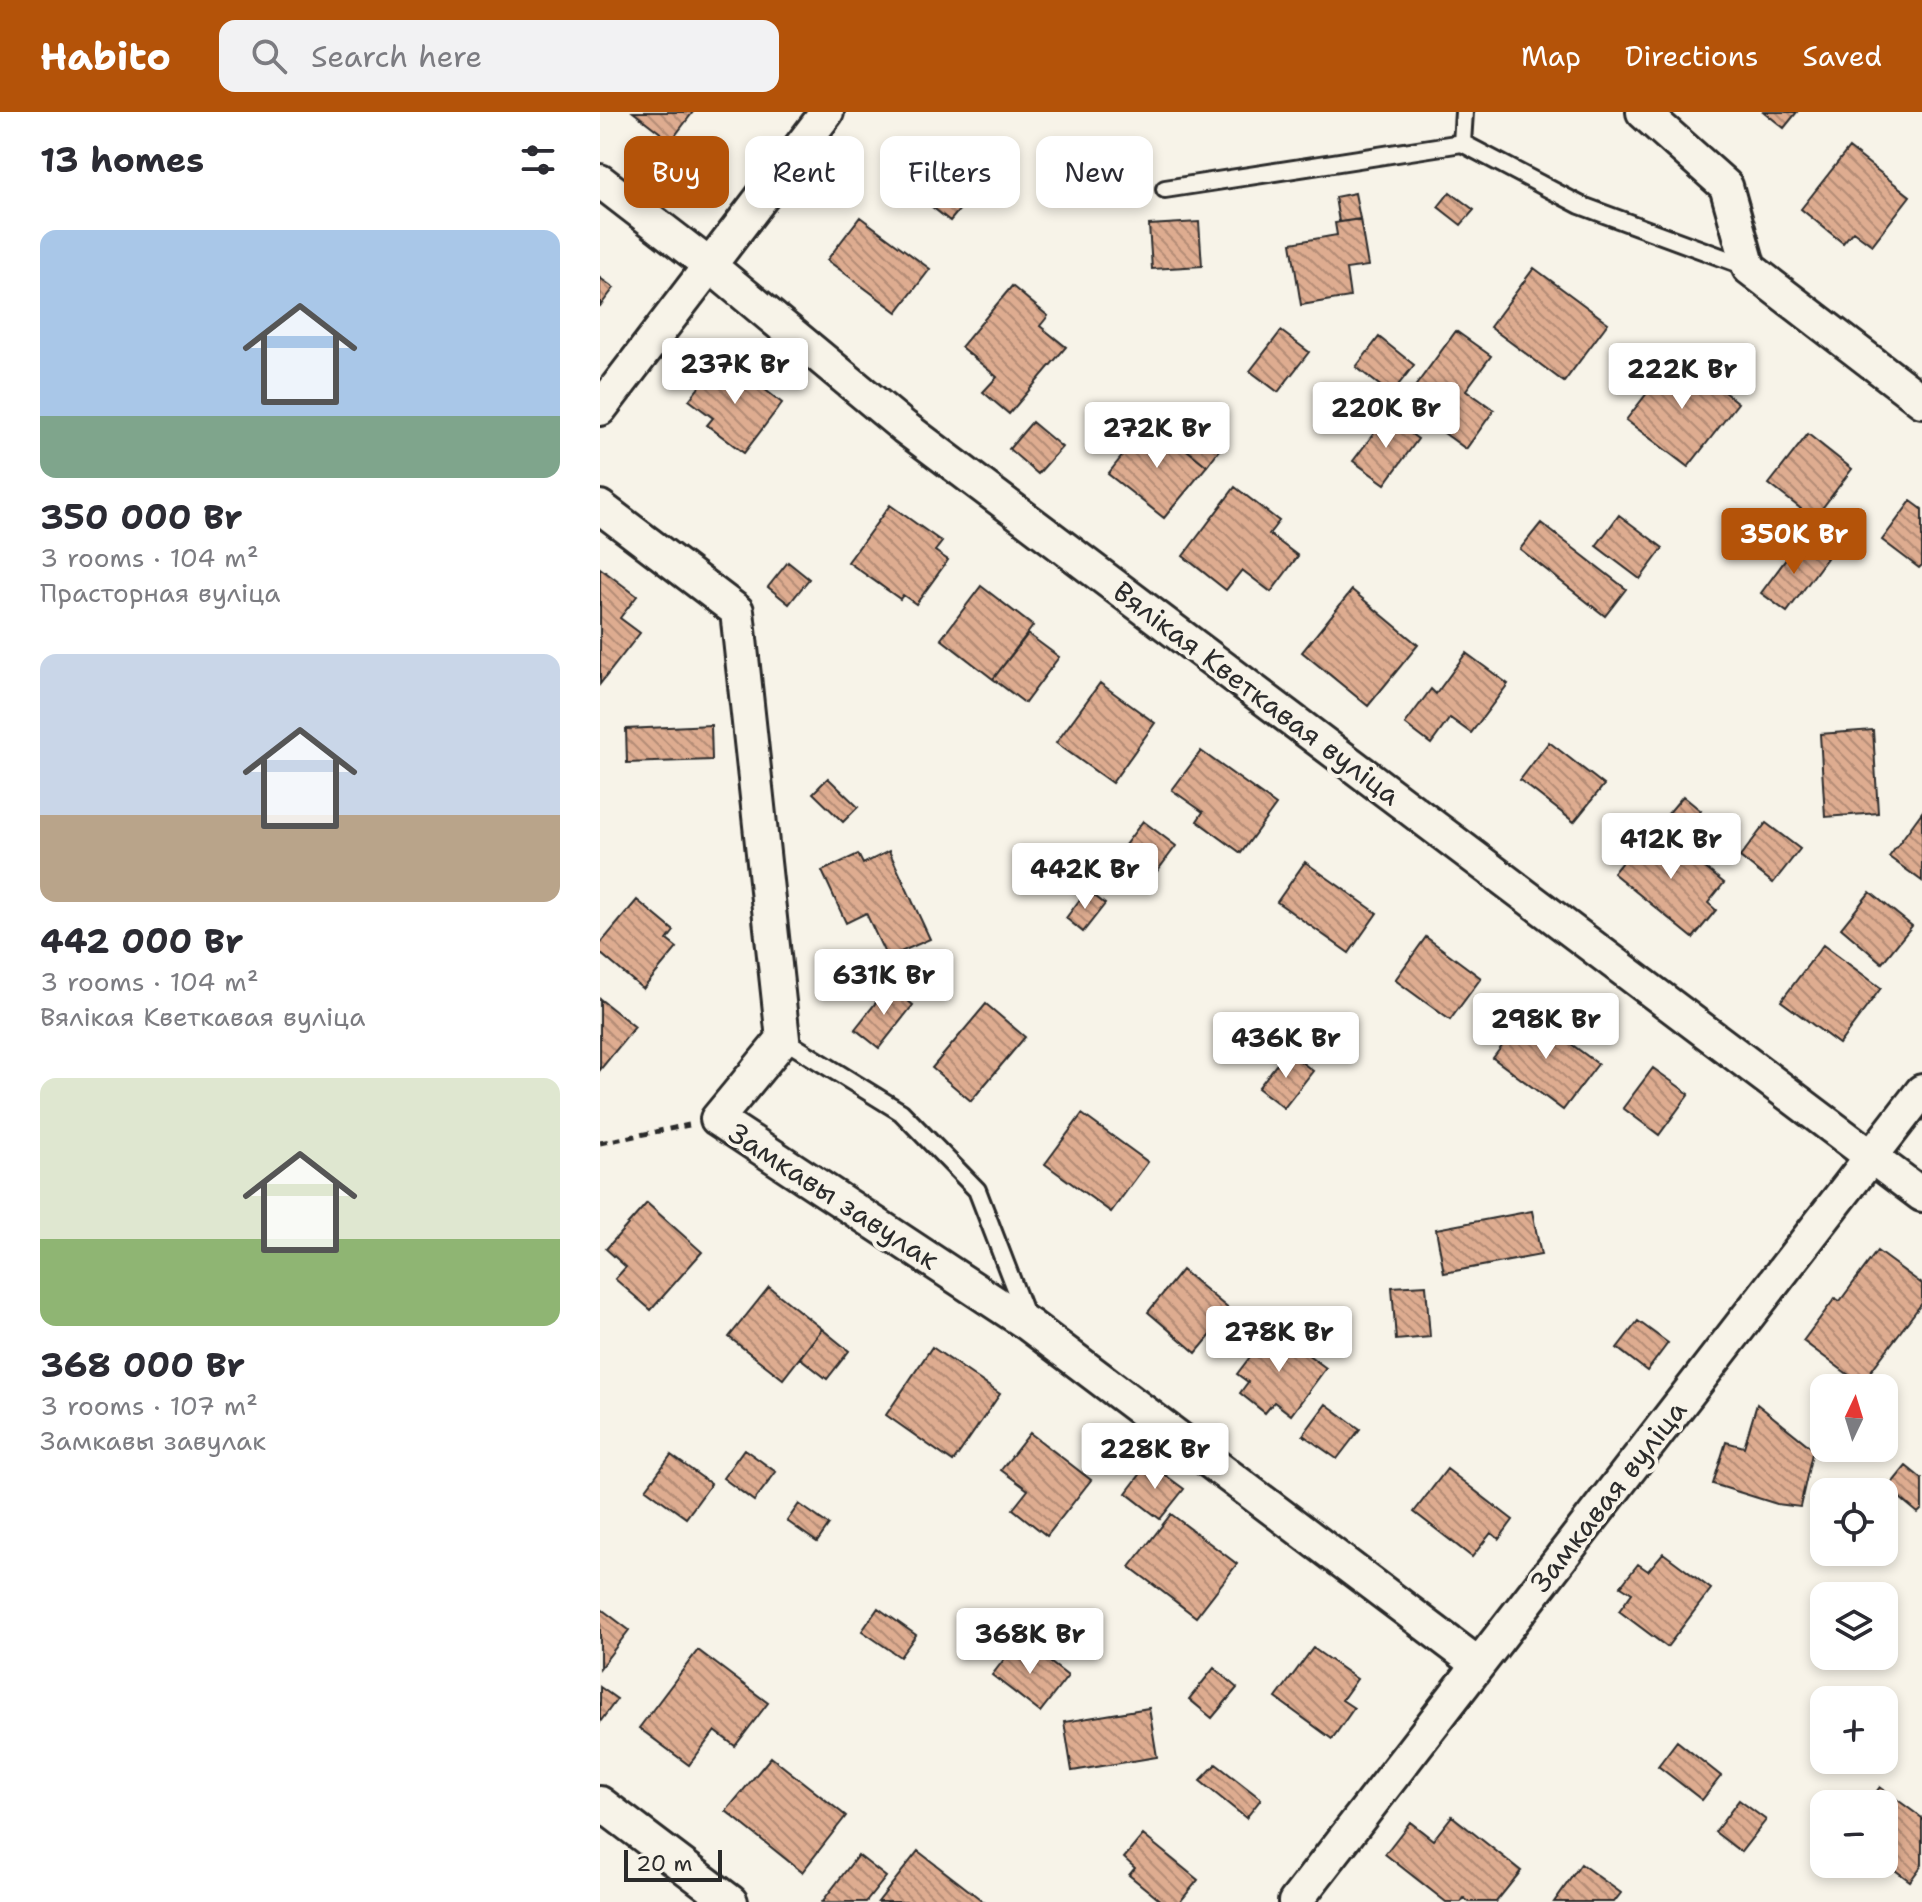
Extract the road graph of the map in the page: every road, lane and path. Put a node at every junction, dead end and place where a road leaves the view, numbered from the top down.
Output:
1 (827, 112) edge
2 (1464, 112) edge
3 (1643, 112) edge
4 (1462, 143) junction
5 (600, 181) edge
6 (1165, 189) dead end
7 (709, 265) junction
8 (1749, 268) junction
9 (1922, 401) edge
10 (600, 409) edge
11 (600, 507) edge
12 (783, 1039) junction
13 (1922, 1091) edge
14 (717, 1119) junction
15 (600, 1143) edge
16 (1871, 1157) junction
17 (1922, 1195) edge
18 (1029, 1325) junction
19 (1478, 1664) junction
20 (600, 1803) edge
21 (731, 1902) edge
22 (1295, 1902) edge

1 - 7 street
2 - 4 lane
3 - 8 street
4 - 6 lane
4 - 8 lane
5 - 7 street, Вялікая Кветкавая вуліца
7 - 10 street
7 - 16 street, Вялікая Кветкавая вуліца
8 - 9 street
11 - 12 street
12 - 14 street, Замкавы завулак
12 - 18 lane
13 - 16 street, Замкавая вуліца
14 - 15 path
14 - 18 street, Замкавы завулак
16 - 17 street, Вялікая Кветкавая вуліца
16 - 19 street, Замкавая вуліца
18 - 19 street, Замкавы завулак
19 - 22 street, Замкавая вуліца
20 - 21 street

